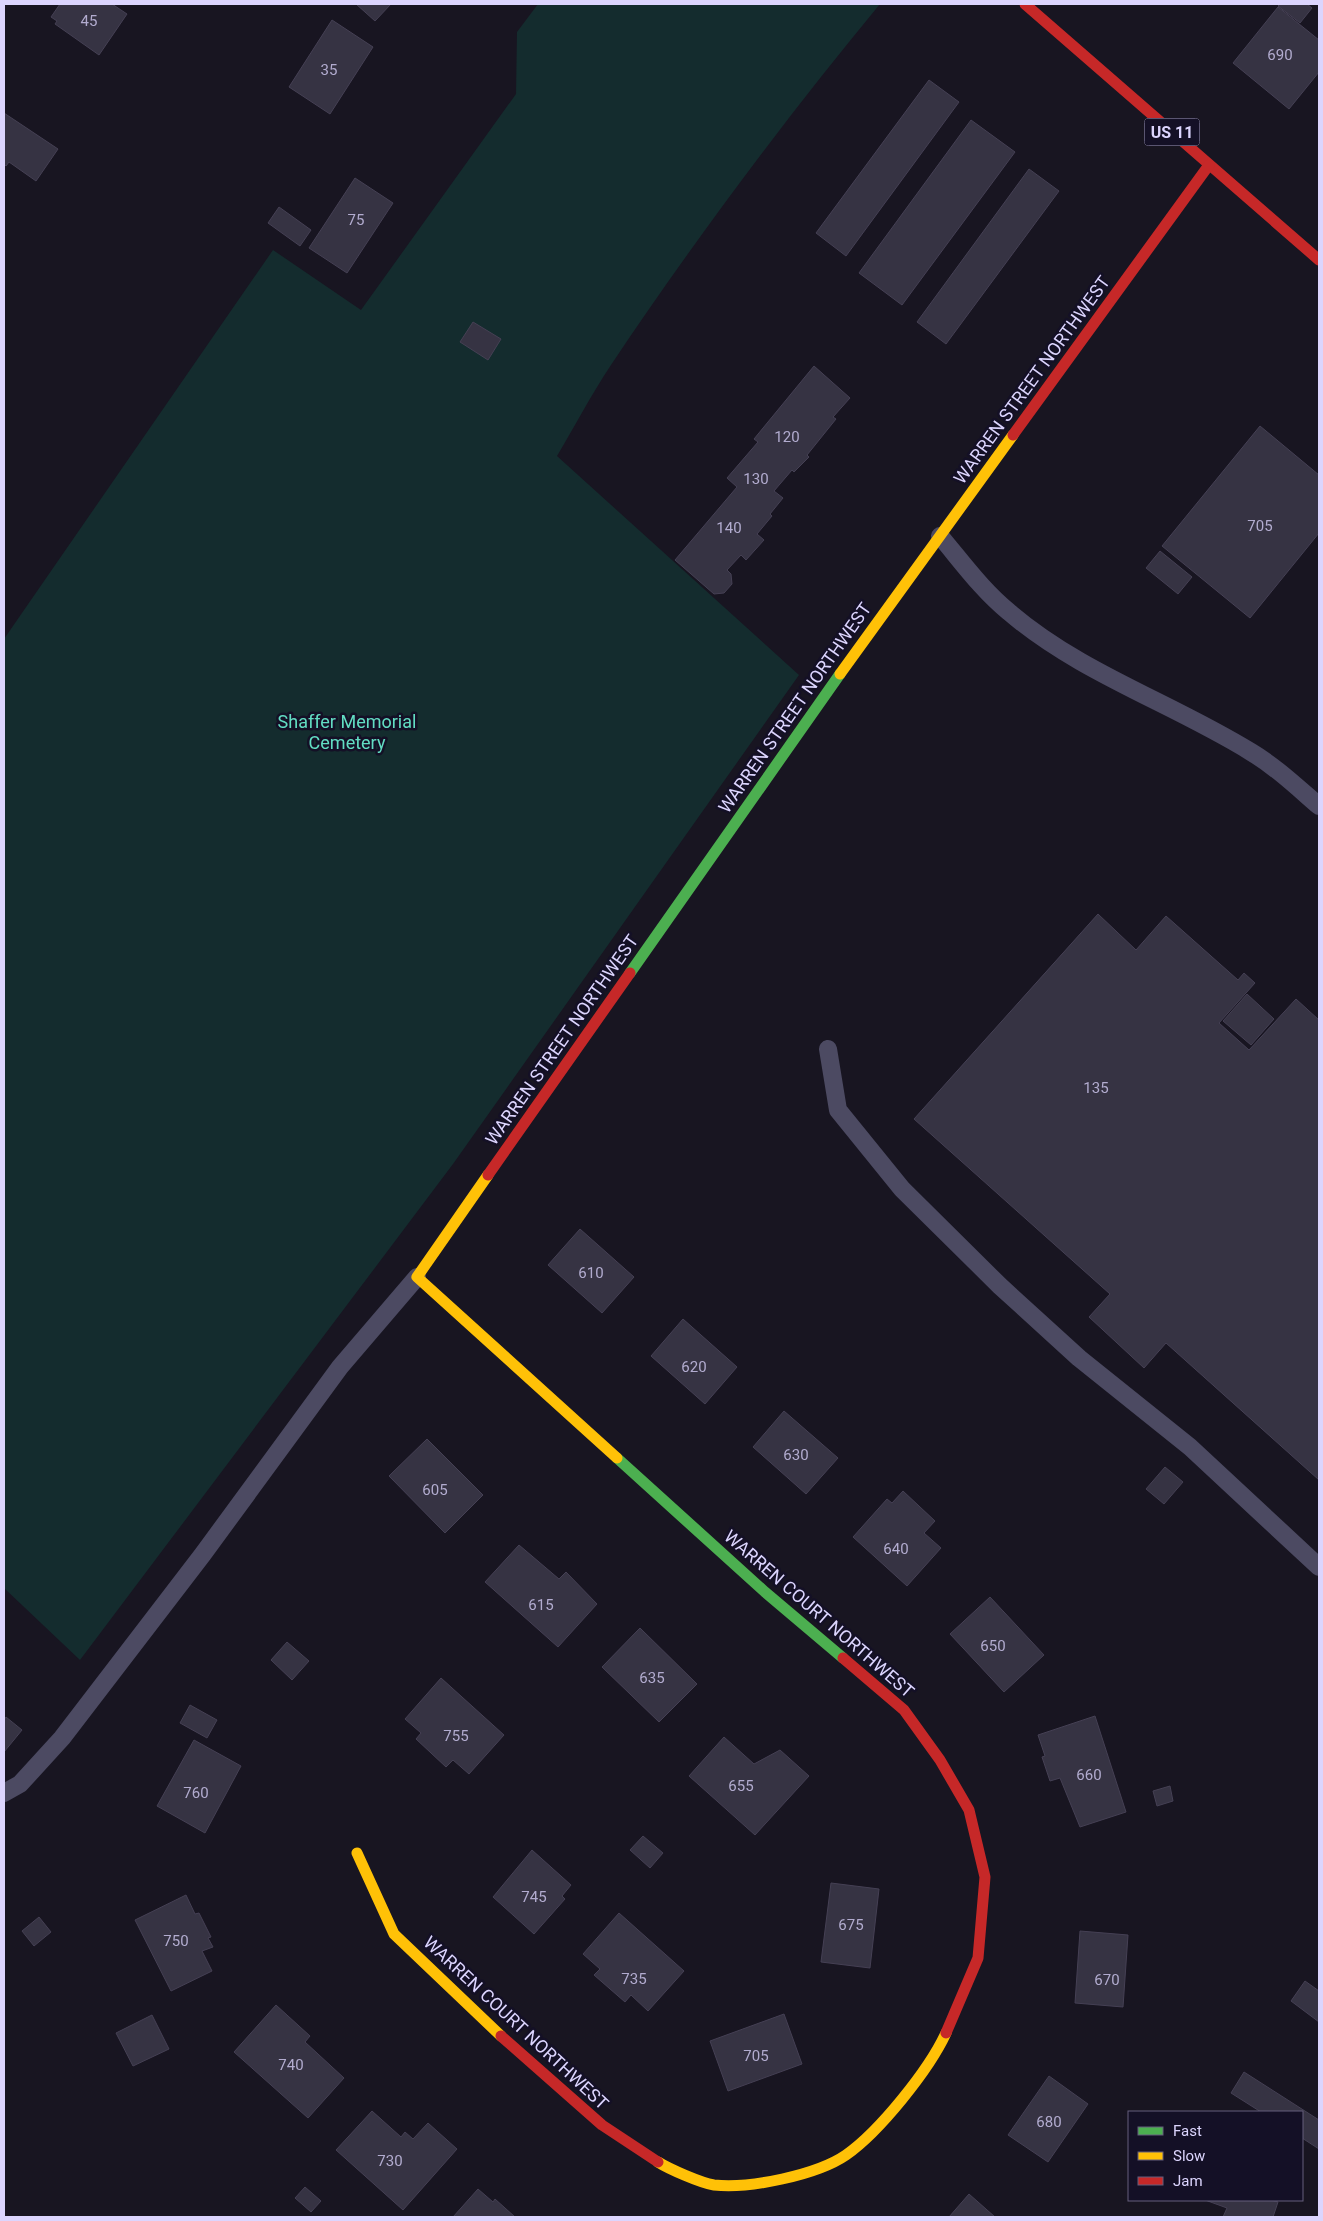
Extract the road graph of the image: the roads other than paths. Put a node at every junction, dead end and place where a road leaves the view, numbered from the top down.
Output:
1 (1026, 4) edge
2 (1209, 165) junction
3 (1319, 260) edge
4 (940, 536) junction
5 (1319, 806) edge
6 (828, 1049) dead end
7 (417, 1278) junction
8 (1319, 1567) edge
9 (4, 1793) edge
10 (357, 1853) dead end

1 - 2 street, US 11
2 - 3 street, US 11
2 - 4 street, WARREN STREET NORTHWEST
4 - 5 lane
4 - 7 street, WARREN STREET NORTHWEST
6 - 8 lane
7 - 9 lane
7 - 10 street, WARREN COURT NORTHWEST

